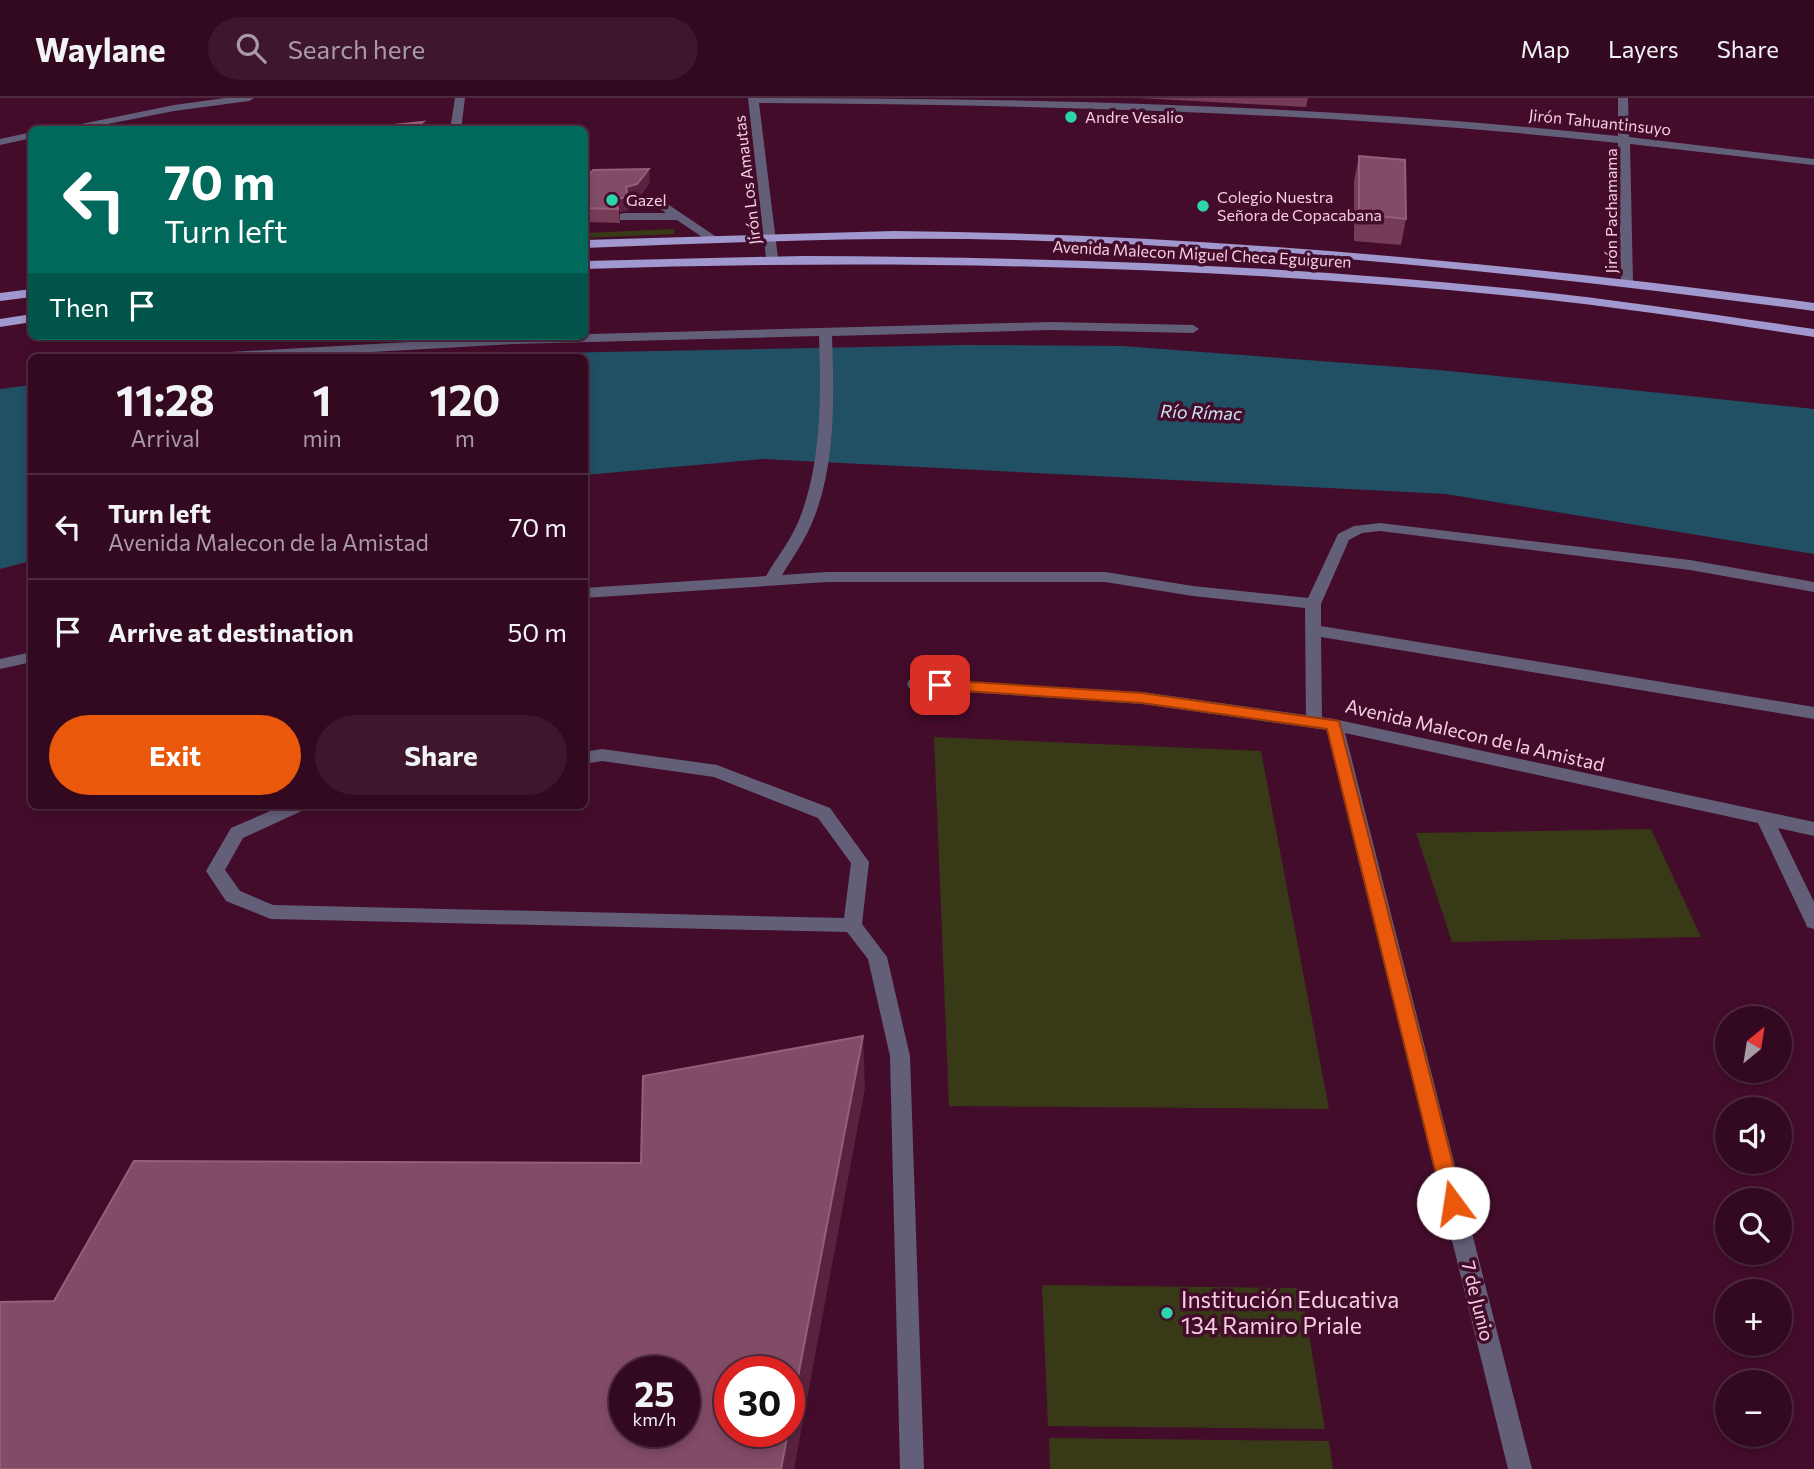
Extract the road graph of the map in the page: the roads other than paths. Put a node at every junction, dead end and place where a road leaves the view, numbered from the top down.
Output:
1 (249, 98) edge
2 (460, 98) edge
3 (1342, 98) edge
4 (1623, 98) edge
5 (753, 99) edge
6 (1338, 114) junction
7 (78, 126) edge
8 (456, 126) edge
9 (28, 136) edge
10 (1626, 140) junction
11 (0, 142) edge
12 (1814, 162) edge
13 (635, 203) dead end
14 (680, 216) junction
15 (624, 217) dead end
16 (770, 239) junction
17 (715, 240) junction
18 (588, 244) edge
19 (772, 258) junction
20 (588, 265) edge
21 (1627, 282) junction
22 (28, 294) edge
23 (0, 298) edge
24 (1814, 307) edge
25 (28, 319) edge
26 (0, 323) edge
27 (1193, 329) dead end
28 (825, 332) junction
29 (1814, 332) edge
30 (588, 338) edge
31 (514, 340) edge
32 (265, 354) edge
33 (771, 581) junction
34 (1814, 587) edge
35 (588, 593) edge
36 (1312, 604) junction
37 (1313, 630) junction
38 (28, 658) edge
39 (0, 664) edge
40 (915, 684) dead end
41 (1814, 713) edge
42 (1324, 723) junction
43 (588, 757) edge
44 (291, 809) edge
45 (1766, 821) junction
46 (1814, 830) edge
47 (1814, 922) edge
48 (852, 925) junction
49 (912, 1469) edge
50 (1520, 1469) edge

1 - 7 street
2 - 8 street
3 - 6 street
4 - 10 street, Jirón Pachamama
5 - 6 street, Jirón Tahuantinsuyo
5 - 16 street, Jirón Los Amautas
6 - 10 street, Jirón Tahuantinsuyo
9 - 11 street
10 - 12 street, Jirón Tahuantinsuyo
10 - 21 street, Jirón Pachamama
13 - 14 street
14 - 15 street
14 - 17 street
16 - 17 main road, Avenida Malecon Miguel Checa Eguiguren
16 - 19 street, Jirón Los Amautas
16 - 21 main road, Avenida Malecon Miguel Checa Eguiguren
17 - 18 main road, Avenida Malecon Miguel Checa Eguiguren
19 - 20 main road, Avenida Malecon Miguel Checa Eguiguren
19 - 29 main road, Avenida Malecon Miguel Checa Eguiguren
21 - 24 main road, Avenida Malecon Miguel Checa Eguiguren
22 - 23 main road
25 - 26 main road
27 - 28 street
28 - 30 street
28 - 33 street
31 - 32 street
33 - 35 street
33 - 36 street
34 - 36 street
36 - 37 street, 7 de Junio
37 - 41 street
37 - 42 street, 7 de Junio
38 - 39 street
40 - 42 street, Avenida Malecon de la Amistad
42 - 45 street, Avenida Malecon de la Amistad
42 - 50 street, 7 de Junio
43 - 48 street
44 - 48 street
45 - 46 street, Avenida Malecon de la Amistad
45 - 47 street
48 - 49 street

